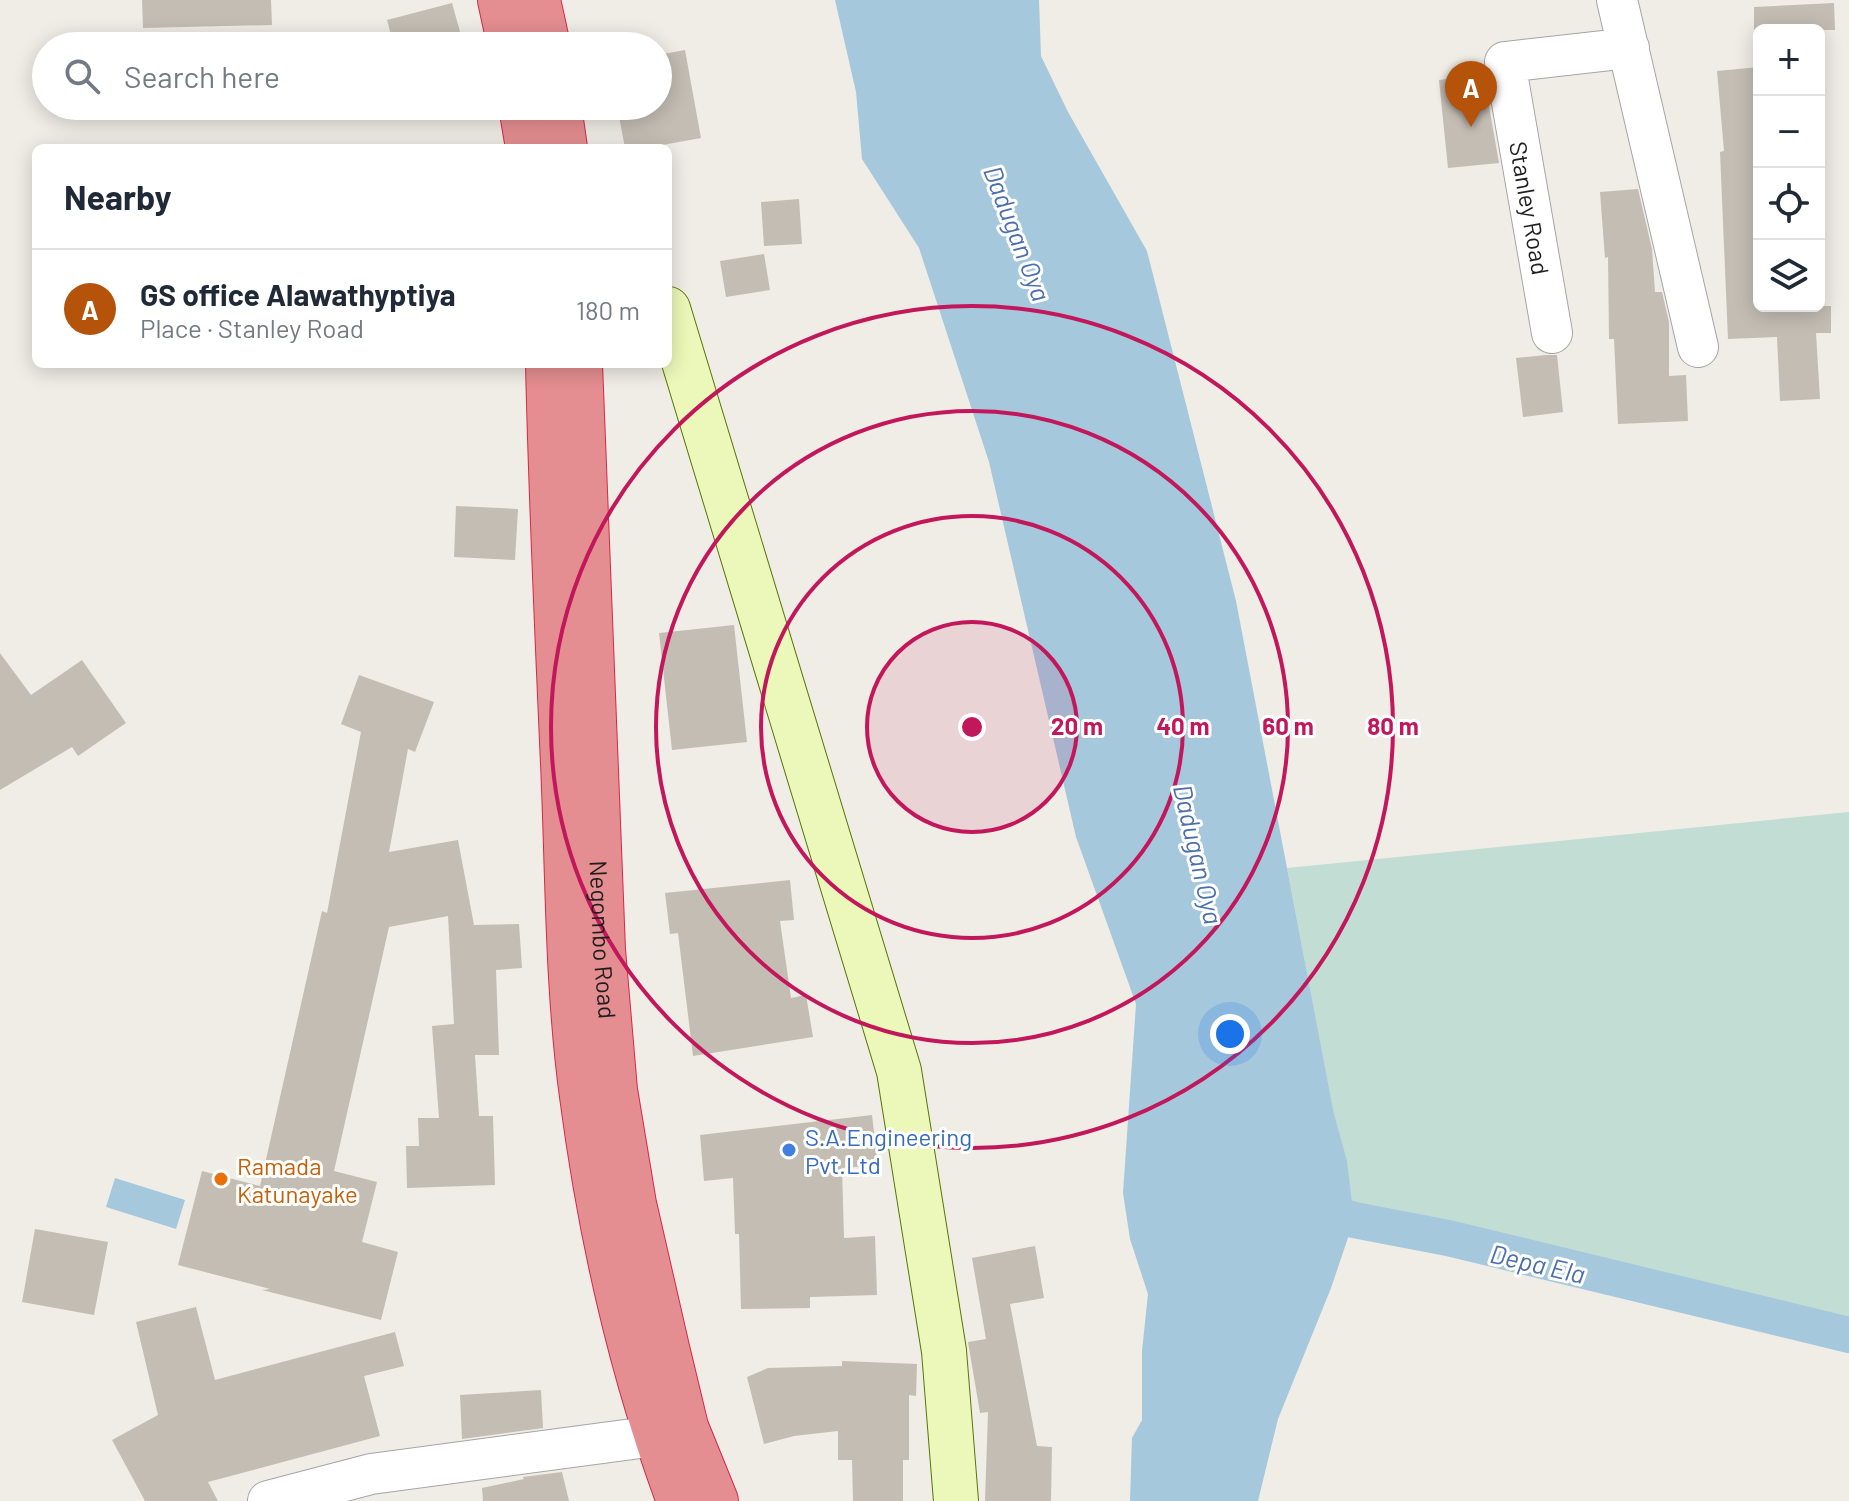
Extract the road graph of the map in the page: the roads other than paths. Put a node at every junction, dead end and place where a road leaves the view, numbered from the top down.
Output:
1 (500, 0) edge
2 (538, 0) edge
3 (1617, 0) edge
4 (507, 32) edge
5 (545, 32) edge
6 (1629, 48) junction
7 (523, 120) edge
8 (562, 120) edge
9 (571, 120) edge
10 (527, 144) edge
11 (565, 144) edge
12 (588, 144) edge
13 (672, 322) edge
14 (1552, 333) dead end
15 (1698, 347) dead end
16 (548, 368) edge
17 (580, 368) edge
18 (655, 1436) junction
19 (268, 1501) edge
20 (679, 1501) edge
21 (716, 1501) edge
22 (956, 1501) edge

1 - 4 highway
2 - 5 highway
3 - 6 street
6 - 14 street, Stanley Road
6 - 15 street
7 - 10 highway
8 - 11 highway
9 - 12 street
13 - 22 street
16 - 18 highway, Negombo Road
17 - 21 highway, Negombo Road
18 - 19 street
18 - 20 highway, Negombo Road

